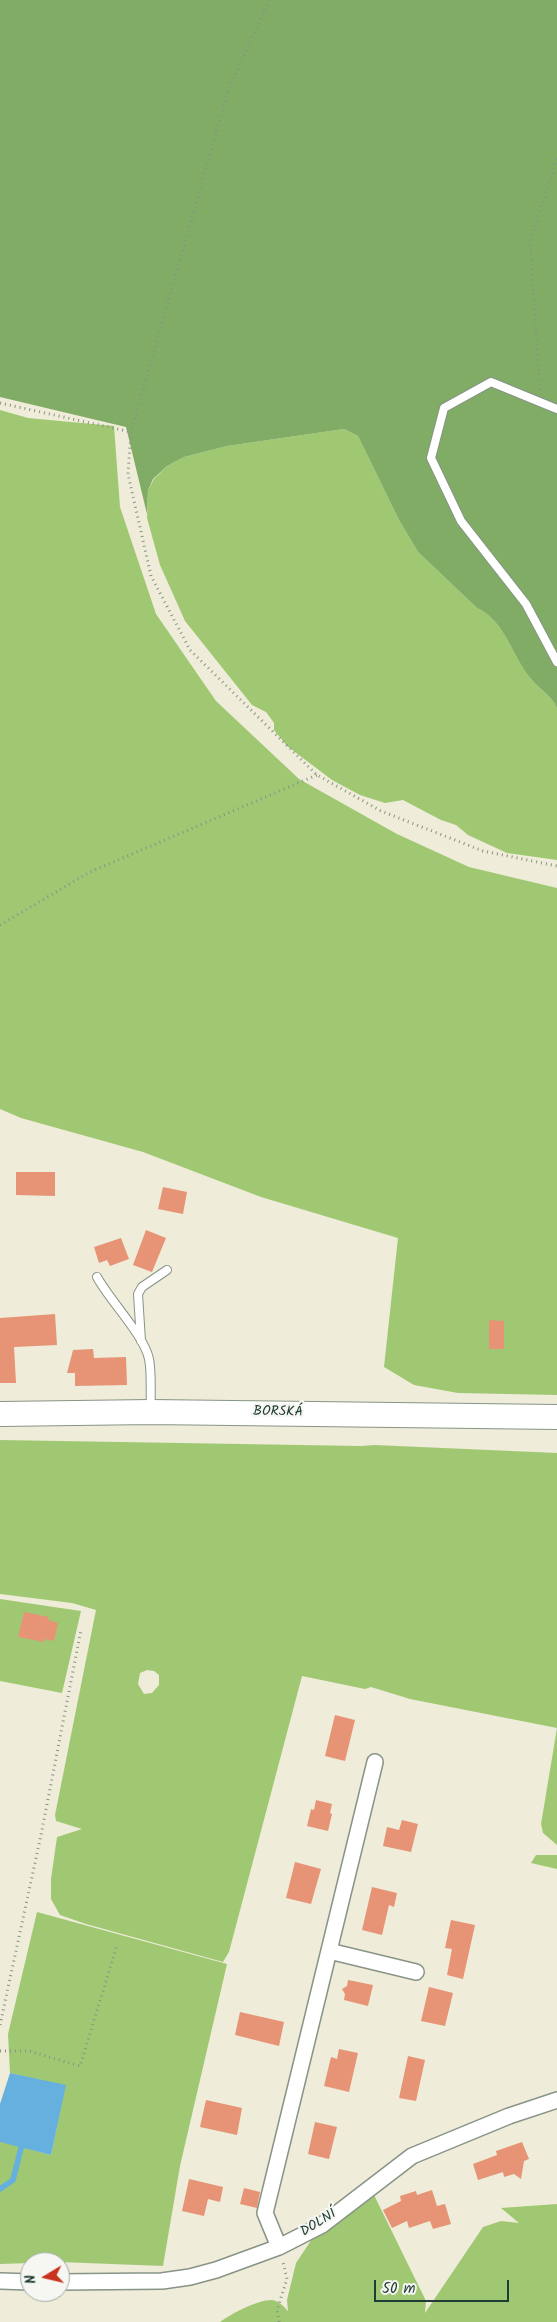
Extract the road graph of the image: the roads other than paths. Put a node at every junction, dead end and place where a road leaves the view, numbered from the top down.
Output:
1 (557, 409) edge
2 (557, 662) edge
3 (167, 1270) dead end
4 (97, 1277) dead end
5 (141, 1341) junction
6 (151, 1412) junction
7 (0, 1414) edge
8 (557, 1417) edge
9 (376, 1762) dead end
10 (329, 1951) junction
11 (416, 1972) dead end
12 (557, 2100) edge
13 (279, 2247) junction
14 (0, 2281) edge
15 (20, 2282) edge
16 (70, 2282) edge

1 - 2 lane
3 - 5 lane
4 - 5 lane
5 - 6 lane
6 - 7 main road, BORSKÁ
6 - 8 main road, BORSKÁ
9 - 10 street
10 - 11 street
10 - 13 street
12 - 13 street, DOLNÍ
13 - 16 street, DOLNÍ
14 - 15 street

